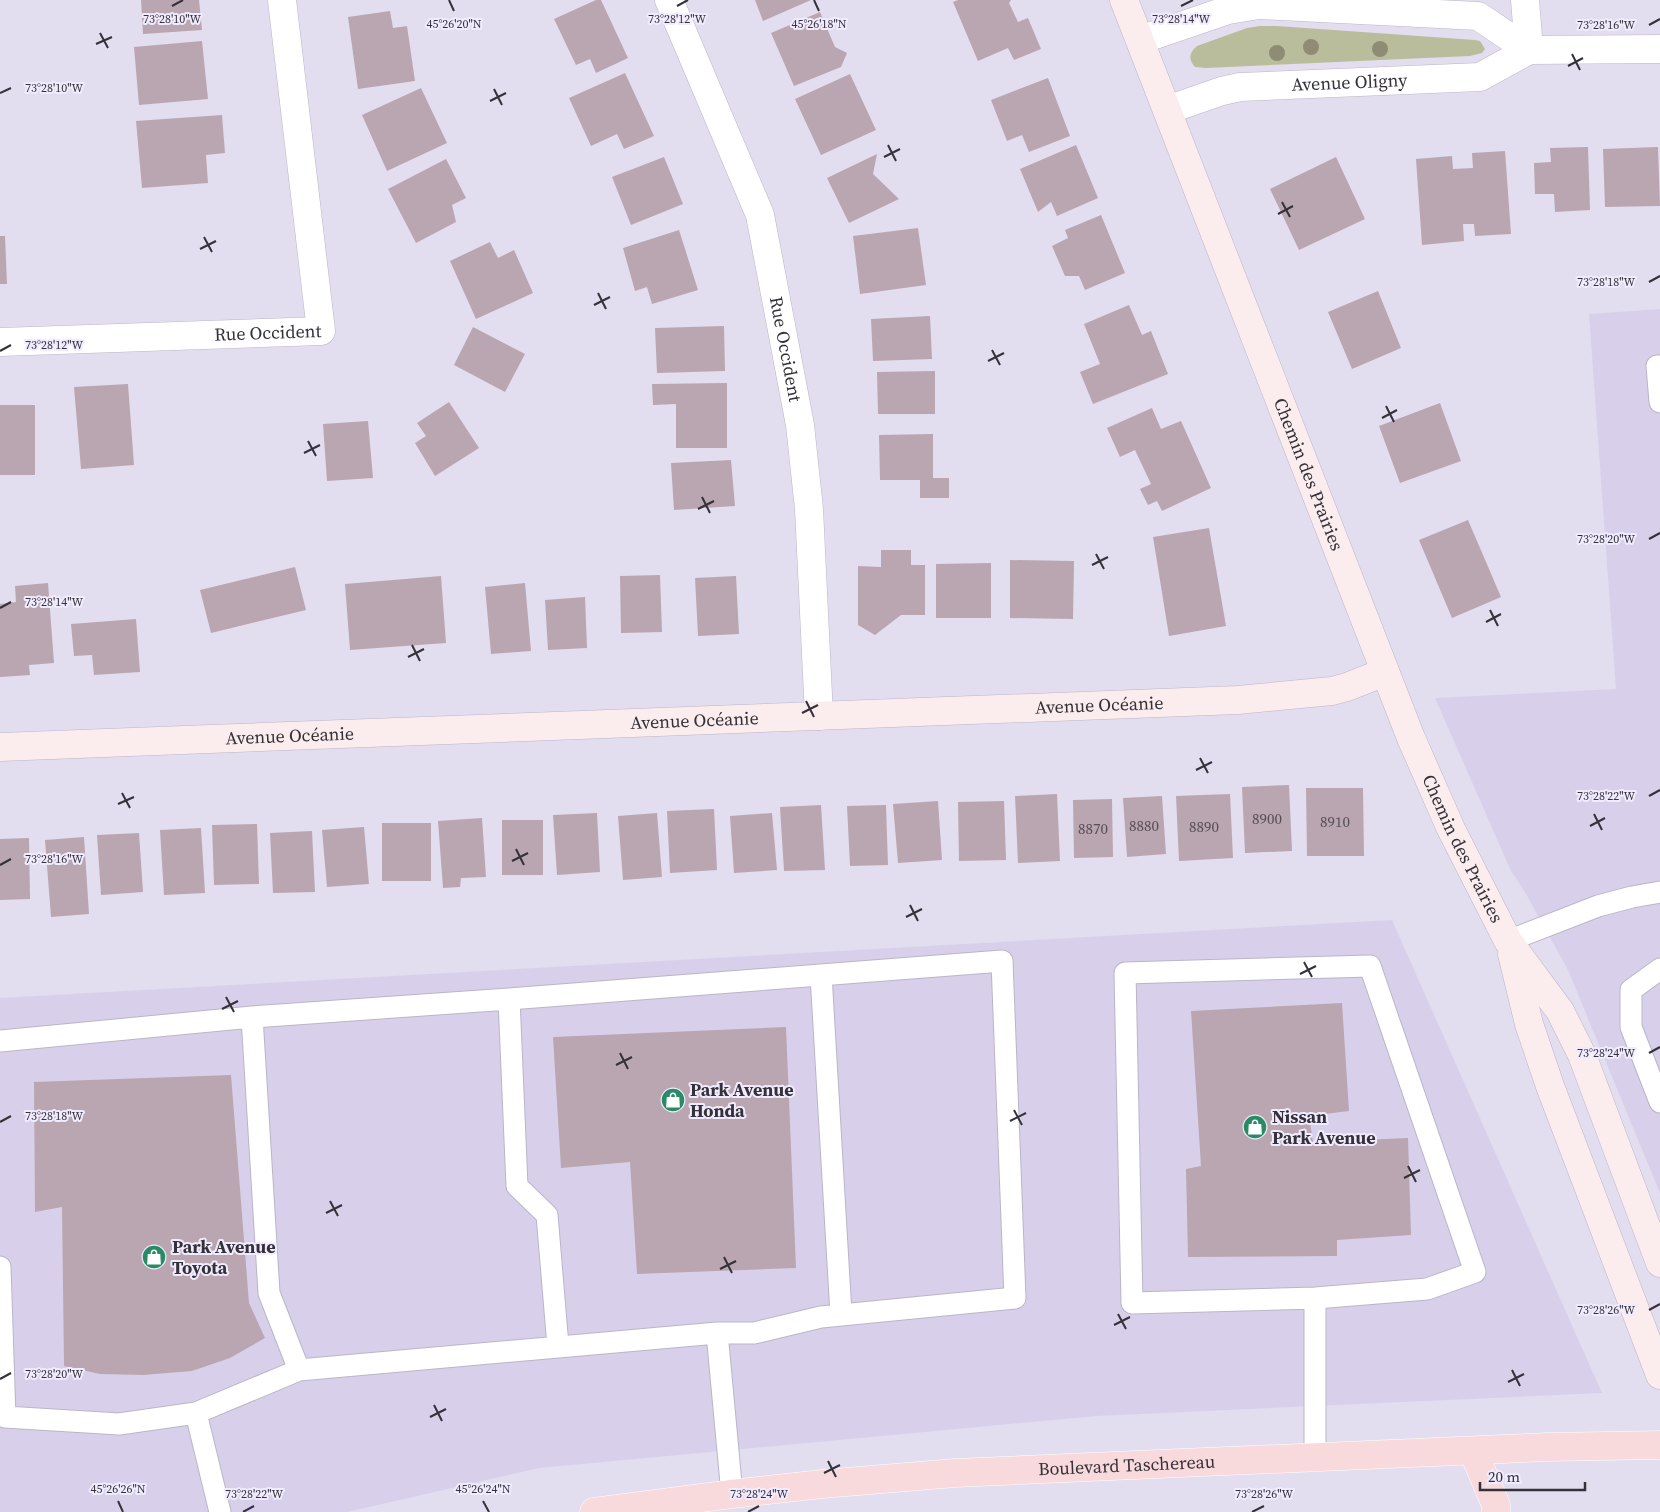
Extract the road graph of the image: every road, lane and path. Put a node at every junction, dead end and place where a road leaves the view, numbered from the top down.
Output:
1 (282, 0) edge
2 (669, 0) edge
3 (1124, 0) edge
4 (1525, 0) edge
5 (1140, 40) junction
6 (1660, 49) edge
7 (1530, 50) junction
8 (1166, 110) junction
9 (0, 342) edge
10 (1660, 366) edge
11 (1660, 402) edge
12 (1385, 672) junction
13 (819, 716) junction
14 (0, 748) edge
15 (1660, 892) edge
16 (1508, 941) junction
17 (1660, 969) edge
18 (821, 975) junction
19 (509, 999) junction
20 (252, 1017) junction
21 (0, 1041) edge
22 (1660, 1102) edge
23 (1660, 1263) edge
24 (0, 1267) edge
25 (1315, 1298) junction
26 (841, 1314) junction
27 (716, 1332) junction
28 (558, 1346) junction
29 (299, 1370) junction
30 (1660, 1374) edge
31 (196, 1413) junction
32 (1660, 1445) edge
33 (1473, 1451) junction
34 (1315, 1458) junction
35 (732, 1494) junction
36 (220, 1512) edge
37 (594, 1512) edge
38 (1496, 1512) edge

1 - 9 street, Rue Occident
2 - 13 street, Rue Occident
3 - 5 street, Chemin des Prairies
4 - 7 street
5 - 7 street
5 - 8 street, Chemin des Prairies
6 - 7 street, Avenue Oligny
7 - 8 street, Avenue Oligny
8 - 12 street, Chemin des Prairies
10 - 11 lane
12 - 13 street, Avenue Océanie
12 - 16 street, Chemin des Prairies
13 - 14 street, Avenue Océanie
15 - 16 lane
16 - 23 street, Chemin des Prairies
16 - 30 street, Chemin des Prairies
17 - 22 lane
18 - 19 lane
18 - 26 lane
18 - 26 lane
19 - 20 lane
19 - 28 lane
20 - 21 lane
20 - 29 lane
24 - 31 lane
25 - 25 lane
25 - 34 lane
26 - 27 lane
27 - 28 lane
27 - 35 lane
28 - 29 lane
29 - 31 lane
31 - 36 lane
32 - 33 main road, Boulevard Taschereau
33 - 34 main road, Boulevard Taschereau
33 - 38 main road
34 - 35 main road, Boulevard Taschereau
35 - 37 main road, Boulevard Taschereau

